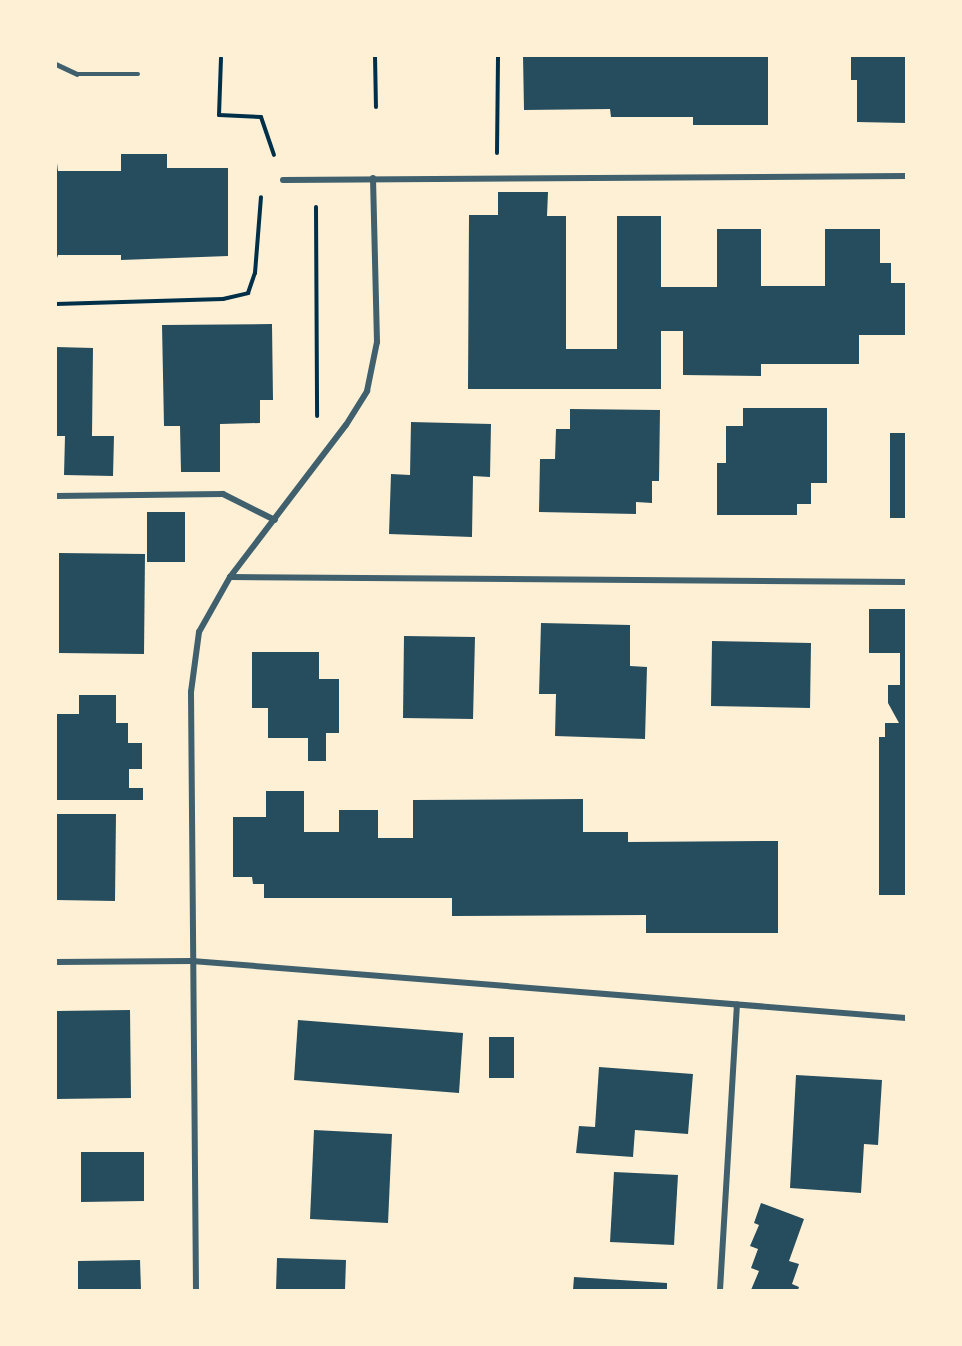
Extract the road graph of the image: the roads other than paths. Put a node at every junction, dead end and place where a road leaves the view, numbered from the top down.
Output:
1 (56, 64) edge
2 (138, 74) dead end
3 (906, 176) edge
4 (373, 178) junction
5 (283, 180) road end
6 (56, 496) edge
7 (275, 520) junction
8 (230, 577) junction
9 (906, 582) edge
10 (192, 961) junction
11 (56, 962) edge
12 (737, 1005) junction
13 (906, 1018) edge
14 (196, 1290) edge
15 (720, 1290) edge

1 - 2 lane
3 - 4 street
4 - 5 street
4 - 7 street
6 - 7 street
7 - 8 street
8 - 9 street
8 - 10 street
10 - 11 street
10 - 12 street
10 - 14 street
12 - 13 street
12 - 15 street

